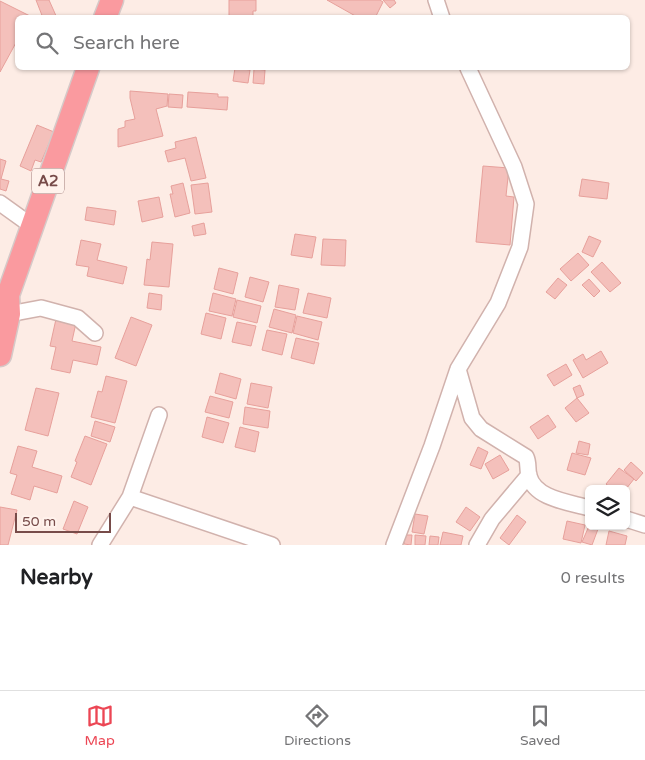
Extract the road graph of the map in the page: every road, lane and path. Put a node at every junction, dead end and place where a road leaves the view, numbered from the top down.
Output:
1 (112, 0) edge
2 (436, 0) edge
3 (107, 15) edge
4 (441, 15) edge
5 (87, 70) edge
6 (469, 70) edge
7 (0, 203) edge
8 (32, 226) junction
9 (4, 306) edge
10 (95, 333) dead end
11 (0, 355) edge
12 (458, 369) junction
13 (159, 414) dead end
14 (529, 475) junction
15 (130, 498) junction
16 (585, 507) edge
17 (630, 520) edge
18 (645, 524) edge
19 (100, 545) edge
20 (272, 545) edge
21 (394, 545) edge
22 (477, 545) edge

1 - 3 highway
2 - 4 street
5 - 8 highway, A2
6 - 12 street
7 - 8 street
8 - 9 highway, A2
9 - 10 street
9 - 11 highway, A2
12 - 14 street
12 - 21 street
13 - 15 street
14 - 16 street
14 - 22 street
15 - 19 street
15 - 20 street
17 - 18 street

